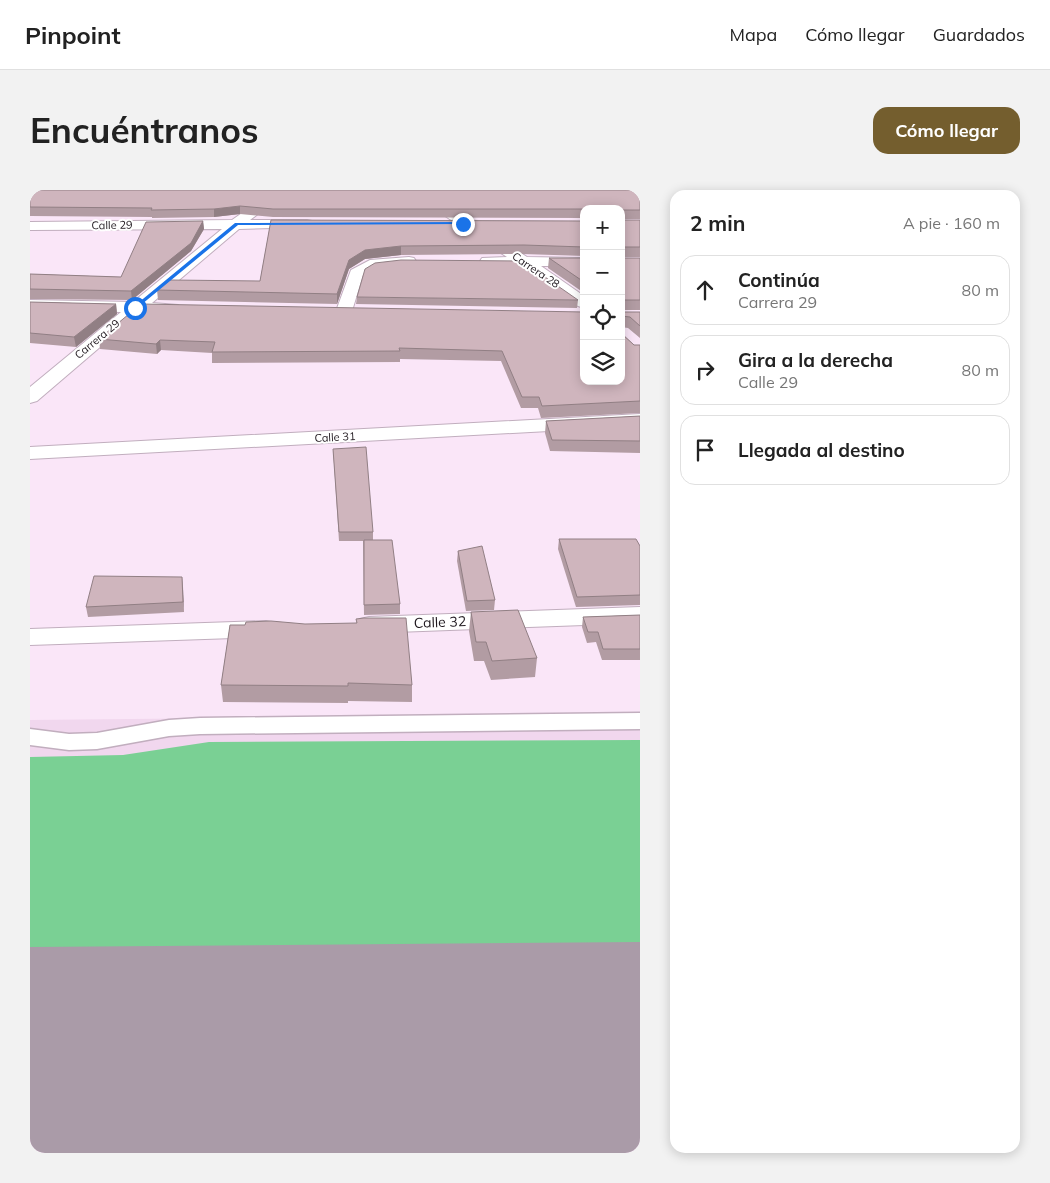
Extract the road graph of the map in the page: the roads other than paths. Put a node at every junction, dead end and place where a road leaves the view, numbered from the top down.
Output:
1 (282, 191) edge
2 (414, 191) edge
3 (262, 192) edge
4 (300, 192) edge
5 (396, 192) edge
6 (435, 192) edge
7 (237, 224) junction
8 (325, 224) edge
9 (444, 224) edge
10 (463, 224) junction
11 (491, 224) edge
12 (30, 226) edge
13 (420, 261) edge
14 (477, 261) edge
15 (525, 262) junction
16 (580, 262) edge
17 (30, 305) edge
18 (135, 308) junction
19 (185, 309) edge
20 (324, 311) edge
21 (580, 311) edge
22 (344, 312) junction
23 (364, 312) edge
24 (35, 388) edge
25 (640, 420) edge
26 (30, 453) edge
27 (640, 615) edge
28 (345, 626) edge
29 (286, 628) edge
30 (30, 637) edge
31 (640, 721) edge
32 (30, 737) edge

1 - 3 street
1 - 4 street
1 - 7 street, Carrera 29
2 - 5 street
2 - 6 street
2 - 10 street, Carrera 28
7 - 8 street, Calle 29
7 - 12 street, Calle 29
7 - 18 street, Carrera 29
9 - 10 street
10 - 11 street
10 - 15 street, Carrera 28
13 - 22 street
14 - 15 street
15 - 16 street
15 - 21 street, Carrera 28
17 - 18 street
18 - 19 street
18 - 24 street, Carrera 29
20 - 22 street
22 - 23 street
25 - 26 street, Calle 31
27 - 28 street, Calle 32
29 - 30 street
31 - 32 lane

